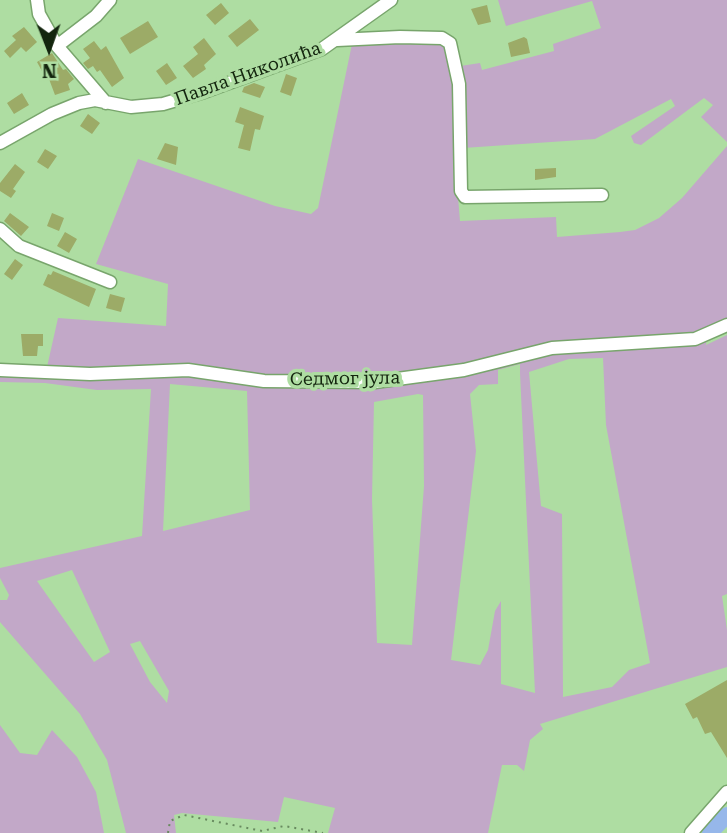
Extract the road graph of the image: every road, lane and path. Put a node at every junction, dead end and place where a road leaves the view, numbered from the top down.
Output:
1 (37, 0) edge
2 (110, 0) edge
3 (388, 1) edge
4 (337, 40) junction
5 (57, 46) junction
6 (106, 103) junction
7 (0, 143) edge
8 (601, 195) dead end
9 (0, 229) edge
10 (110, 282) dead end
11 (727, 325) edge
12 (0, 370) edge
13 (727, 792) edge
14 (168, 833) edge
15 (323, 833) edge
16 (691, 833) edge

1 - 5 street
2 - 5 street
3 - 4 street, Павла Николића
4 - 6 street, Павла Николића
4 - 8 street, Павла Николића
5 - 6 street
6 - 7 street, Павла Николића
9 - 10 street
11 - 12 street, Седмог јула
13 - 16 street
14 - 15 path

